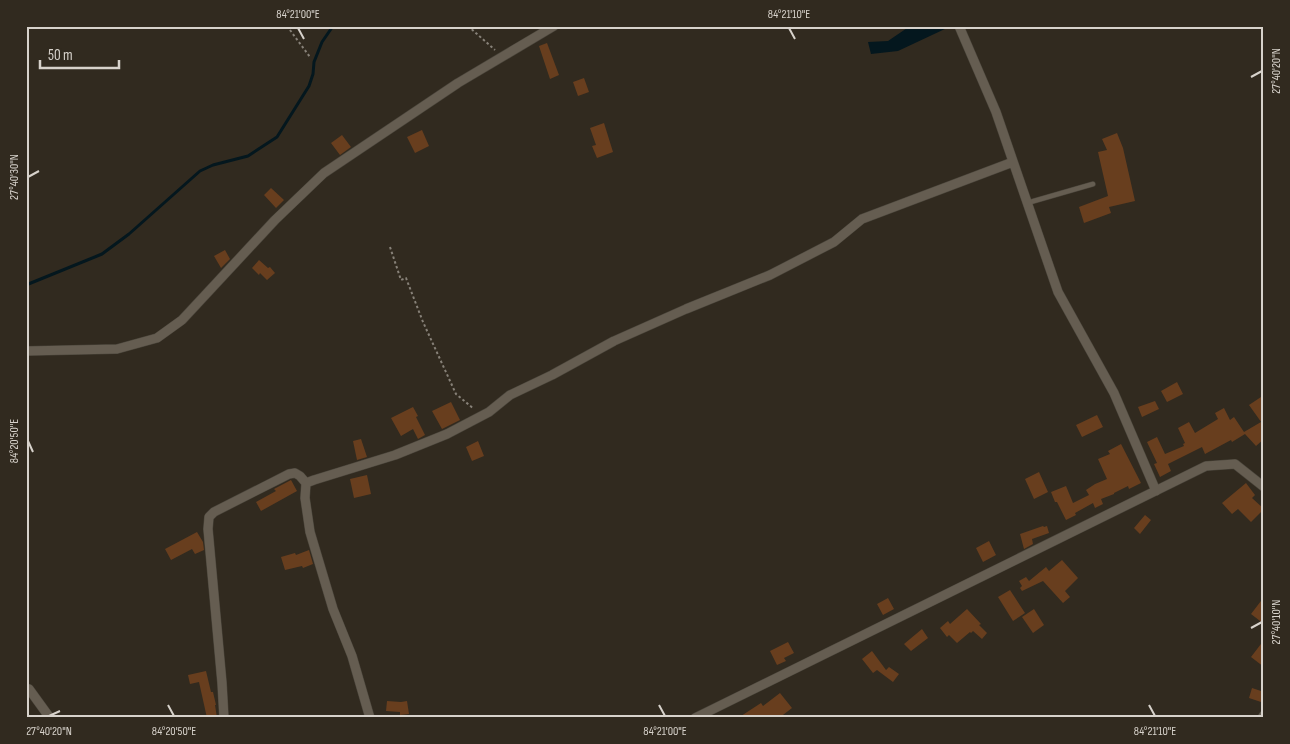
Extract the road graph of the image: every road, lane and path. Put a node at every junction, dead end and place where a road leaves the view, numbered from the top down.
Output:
1 (287, 26) edge
2 (468, 26) edge
3 (554, 26) edge
4 (959, 26) edge
5 (503, 56) junction
6 (310, 57) dead end
7 (1013, 162) junction
8 (1093, 184) dead end
9 (1027, 203) junction
10 (390, 247) dead end
11 (26, 351) edge
12 (489, 412) junction
13 (306, 483) junction
14 (1264, 487) edge
15 (1156, 491) junction
16 (29, 689) dead end
17 (50, 718) edge
18 (224, 718) edge
19 (370, 718) edge
20 (695, 718) edge

1 - 6 path
2 - 5 path
3 - 5 street
4 - 7 street
5 - 11 street
7 - 9 street
7 - 12 street
8 - 9 lane
9 - 15 street
10 - 12 path
12 - 13 street
13 - 18 street
13 - 19 street
14 - 15 street
15 - 20 street
16 - 17 street

